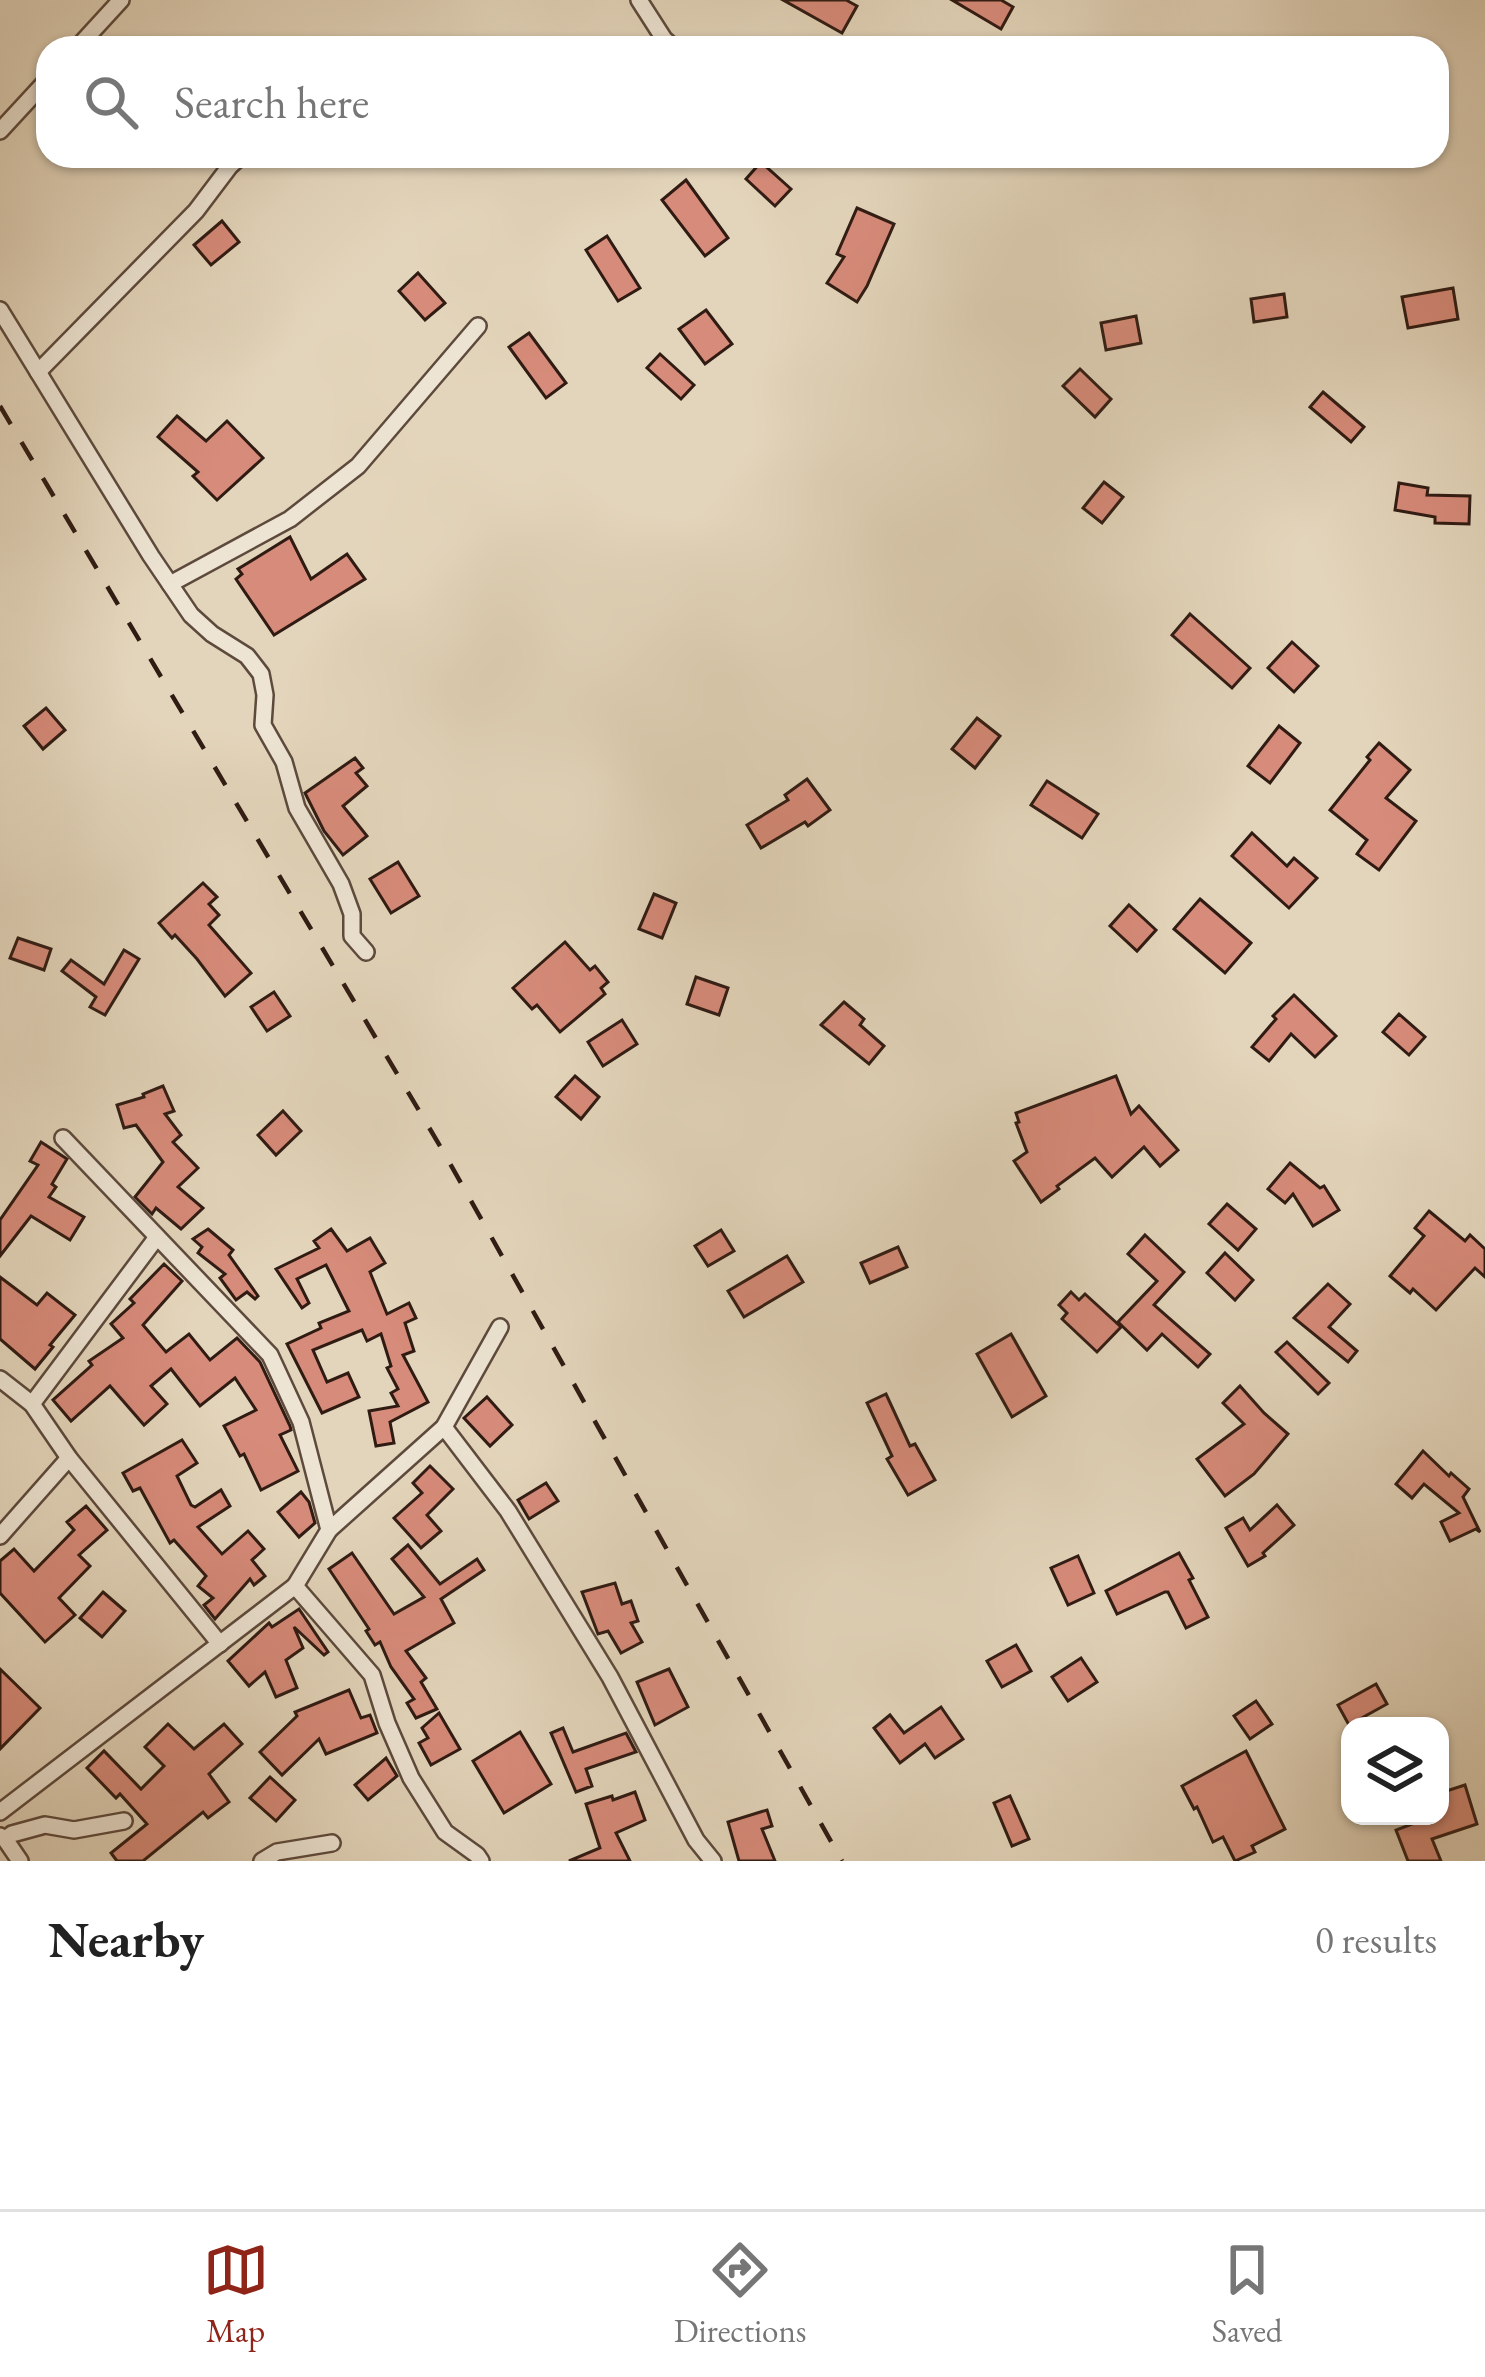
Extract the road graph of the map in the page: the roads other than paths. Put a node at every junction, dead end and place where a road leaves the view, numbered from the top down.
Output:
1 (121, 0) edge
2 (639, 0) edge
3 (88, 36) edge
4 (662, 36) edge
5 (36, 92) edge
6 (0, 131) edge
7 (228, 168) edge
8 (0, 310) edge
9 (478, 326) dead end
10 (38, 372) junction
11 (170, 584) junction
12 (365, 952) dead end
13 (63, 1138) dead end
14 (157, 1237) junction
15 (500, 1327) dead end
16 (0, 1379) edge
17 (32, 1404) junction
18 (444, 1427) junction
19 (69, 1458) junction
20 (329, 1530) junction
21 (0, 1536) edge
22 (295, 1586) junction
23 (220, 1644) junction
24 (0, 1812) edge
25 (124, 1821) dead end
26 (3, 1838) edge
27 (332, 1843) dead end
28 (20, 1861) edge
29 (262, 1861) edge
30 (481, 1861) edge
31 (713, 1861) edge

1 - 3 street
2 - 4 street
5 - 6 street
7 - 10 street
8 - 10 street
9 - 11 street
10 - 11 street
11 - 12 street
13 - 14 street
14 - 17 street
14 - 20 street
15 - 18 street
16 - 17 street
17 - 19 street
18 - 20 street
18 - 31 street
19 - 21 street
19 - 23 street
20 - 22 street
22 - 23 street
22 - 30 street
23 - 24 street
25 - 26 street
26 - 28 street
27 - 29 street

